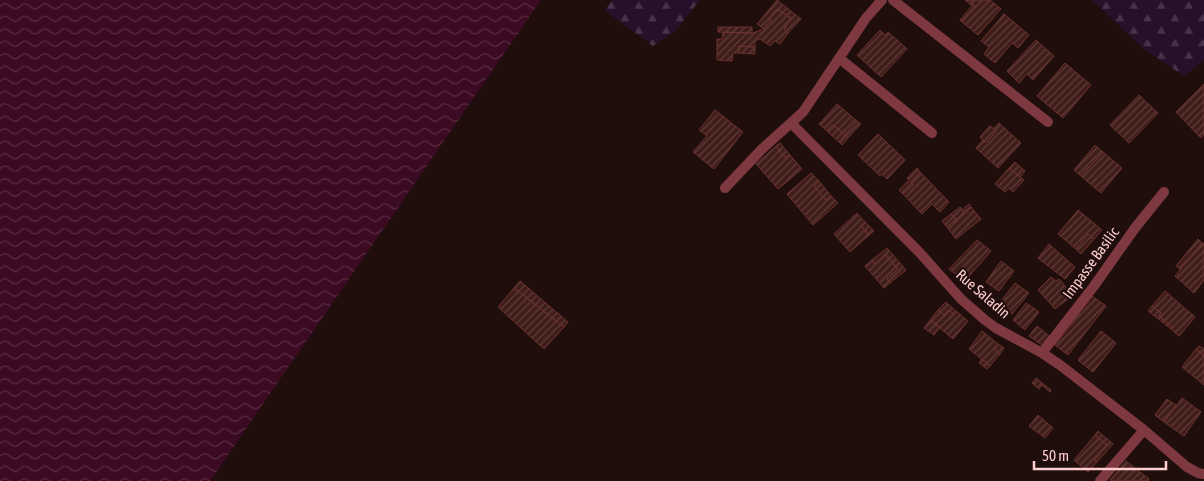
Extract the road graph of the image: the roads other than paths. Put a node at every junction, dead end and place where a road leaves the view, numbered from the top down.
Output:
1 (882, 0) edge
2 (893, 0) edge
3 (839, 58) junction
4 (1048, 122) dead end
5 (791, 123) junction
6 (932, 133) dead end
7 (726, 188) dead end
8 (1164, 192) dead end
9 (1042, 353) junction
10 (1144, 430) junction
11 (1204, 474) edge
12 (1100, 481) edge

1 - 3 street
2 - 4 street
3 - 5 street
3 - 6 street
5 - 7 street
5 - 9 street, Rue Saladin
8 - 9 street, Impasse Basilic
9 - 10 street, Rue Saladin
10 - 11 street, Rue Saladin
10 - 12 street

